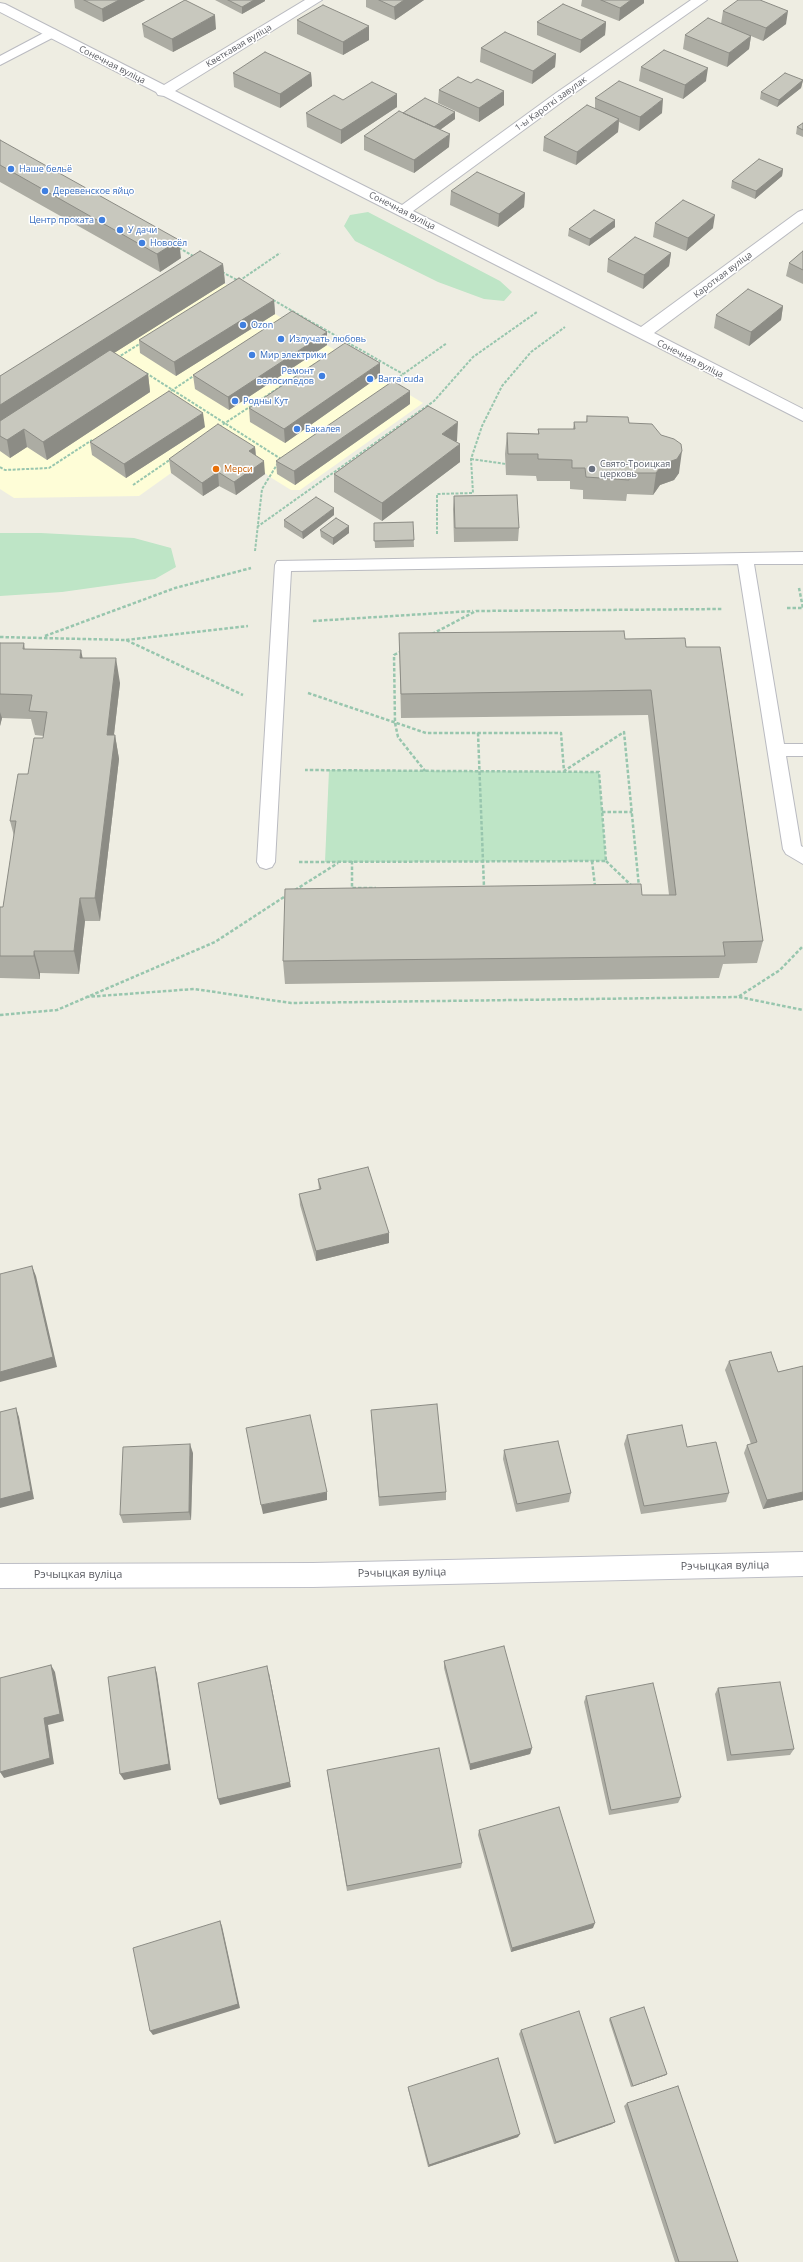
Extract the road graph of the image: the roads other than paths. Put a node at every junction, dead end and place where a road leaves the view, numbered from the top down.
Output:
1 (315, 0) edge
2 (700, 0) edge
3 (0, 7) edge
4 (51, 33) junction
5 (0, 61) edge
6 (163, 92) junction
7 (404, 211) junction
8 (803, 215) edge
9 (642, 334) junction
10 (803, 416) edge
11 (745, 558) junction
12 (803, 558) edge
13 (777, 750) junction
14 (803, 750) edge
15 (803, 857) edge
16 (266, 862) road end
17 (803, 1564) edge
18 (0, 1576) edge

1 - 6 street, Кветкавая вуліца
2 - 7 street, 1-ы Кароткі завулак
3 - 4 street, Сонечная вуліца
4 - 5 lane
4 - 6 street, Сонечная вуліца
6 - 7 street, Сонечная вуліца
7 - 9 street, Сонечная вуліца
8 - 9 street, Кароткая вуліца
9 - 10 street, Сонечная вуліца
11 - 12 lane
11 - 13 lane
11 - 16 lane
13 - 14 lane
13 - 15 lane
17 - 18 street, Рэчыцкая вуліца

